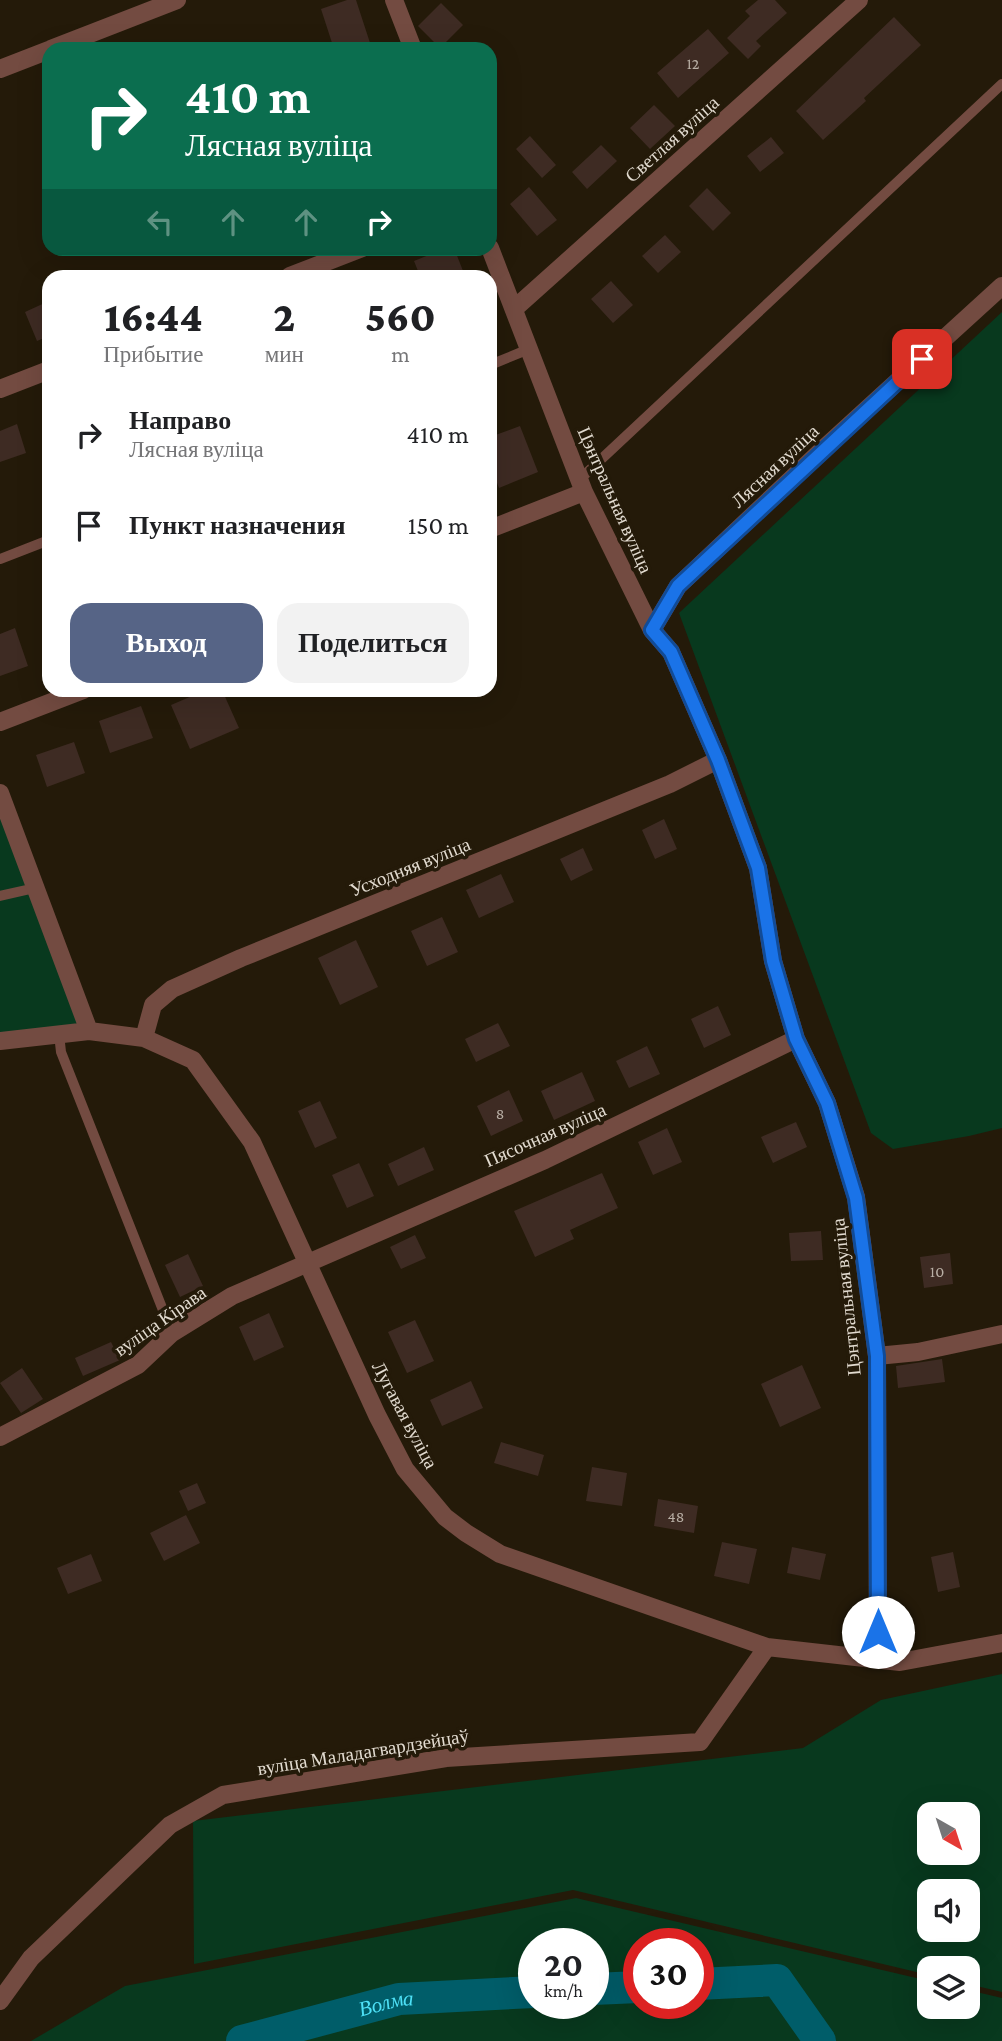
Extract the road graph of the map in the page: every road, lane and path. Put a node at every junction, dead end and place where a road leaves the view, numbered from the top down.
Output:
1 (177, 0) edge
2 (394, 0) edge
3 (859, 0) edge
4 (68, 42) edge
5 (410, 42) edge
6 (42, 52) edge
7 (0, 69) edge
8 (1002, 84) edge
9 (341, 256) edge
10 (493, 256) edge
11 (305, 270) edge
12 (1002, 286) edge
13 (514, 309) junction
14 (529, 349) junction
15 (497, 362) edge
16 (42, 373) edge
17 (0, 389) edge
18 (582, 486) junction
19 (497, 526) edge
20 (42, 543) edge
21 (0, 559) edge
22 (652, 630) junction
23 (65, 697) edge
24 (0, 722) edge
25 (718, 760) junction
26 (0, 793) edge
27 (36, 888) junction
28 (0, 897) edge
29 (89, 1031) junction
30 (59, 1034) junction
31 (144, 1038) junction
32 (796, 1039) junction
33 (0, 1041) edge
34 (309, 1263) junction
35 (172, 1333) junction
36 (1002, 1334) edge
37 (877, 1356) junction
38 (0, 1437) edge
39 (1002, 1643) edge
40 (767, 1647) junction
41 (878, 1659) junction
42 (0, 2001) edge

1 - 4 street
2 - 5 street
3 - 13 street, Светлая вуліца
6 - 7 street
8 - 18 lane
9 - 11 street
10 - 13 street, Цэнтральная вуліца
12 - 22 street, Лясная вуліца
13 - 14 street, Цэнтральная вуліца
14 - 15 lane
14 - 18 street, Цэнтральная вуліца
16 - 17 street
18 - 19 street
18 - 22 street, Цэнтральная вуліца
20 - 21 lane
22 - 25 street, Цэнтральная вуліца
23 - 24 street
25 - 31 street, Усходняя вуліца
25 - 32 street, Цэнтральная вуліца
26 - 27 street
27 - 28 lane
27 - 29 street
29 - 30 street, Лугавая вуліца
29 - 31 street, Лугавая вуліца
30 - 33 street, Лугавая вуліца
30 - 35 lane
31 - 34 street, Лугавая вуліца
32 - 34 street, Пясочная вуліца
32 - 37 street, Цэнтральная вуліца
34 - 35 street, вуліца Кірава
34 - 40 street, Лугавая вуліца
35 - 38 street, вуліца Кірава
36 - 37 street
37 - 41 street, Цэнтральная вуліца
39 - 41 street, Лугавая вуліца
40 - 41 street, Лугавая вуліца
40 - 42 street, вуліца Маладагвардзейцаў

